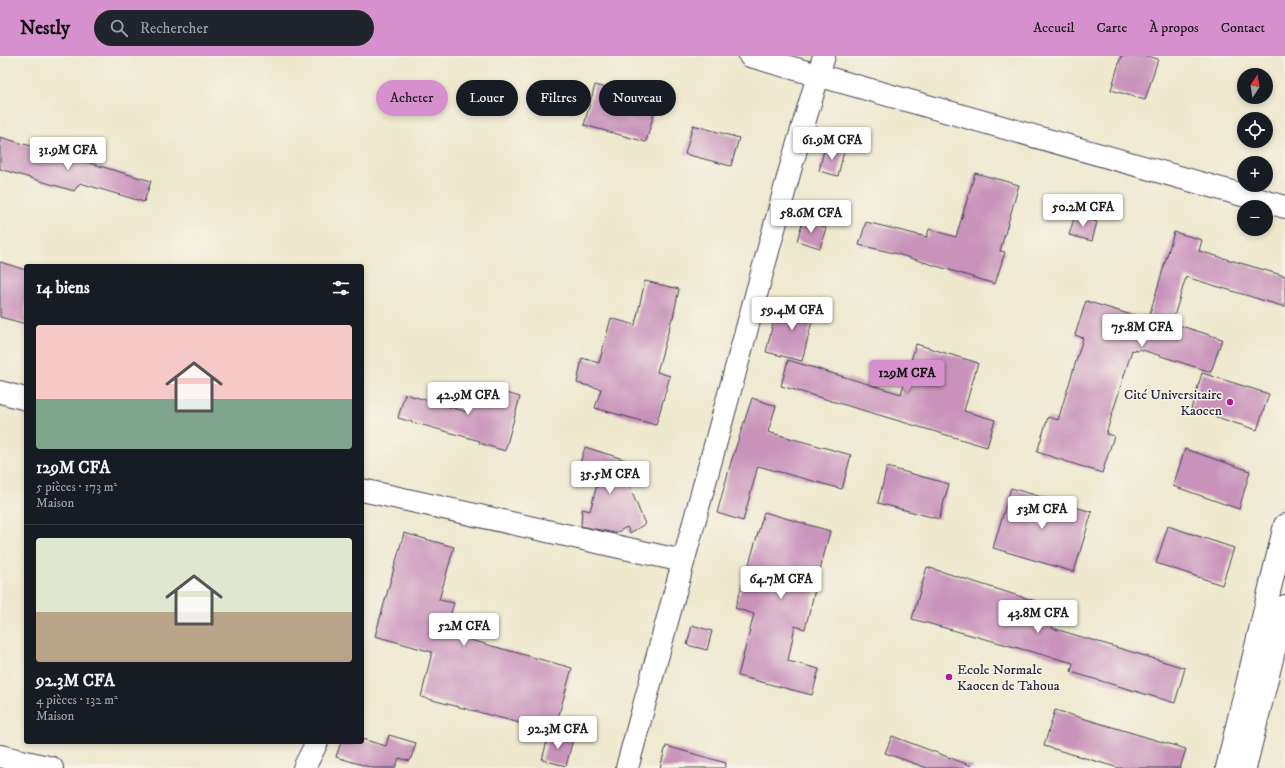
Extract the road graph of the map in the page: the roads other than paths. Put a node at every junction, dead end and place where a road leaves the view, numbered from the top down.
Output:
1 (750, 56) edge
2 (821, 66) edge
3 (1285, 207) edge
4 (0, 392) edge
5 (24, 398) edge
6 (364, 490) edge
7 (1285, 525) edge
8 (683, 561) junction
9 (1281, 561) edge
10 (1285, 606) edge
11 (316, 744) edge
12 (0, 756) edge
13 (52, 768) edge
14 (304, 768) edge
15 (627, 768) edge
16 (1227, 768) edge
17 (1245, 768) edge

1 - 2 street
2 - 3 street
2 - 8 street
4 - 5 street
6 - 8 street
7 - 9 street
8 - 15 street
9 - 16 street
10 - 17 street
11 - 14 street
12 - 13 street

